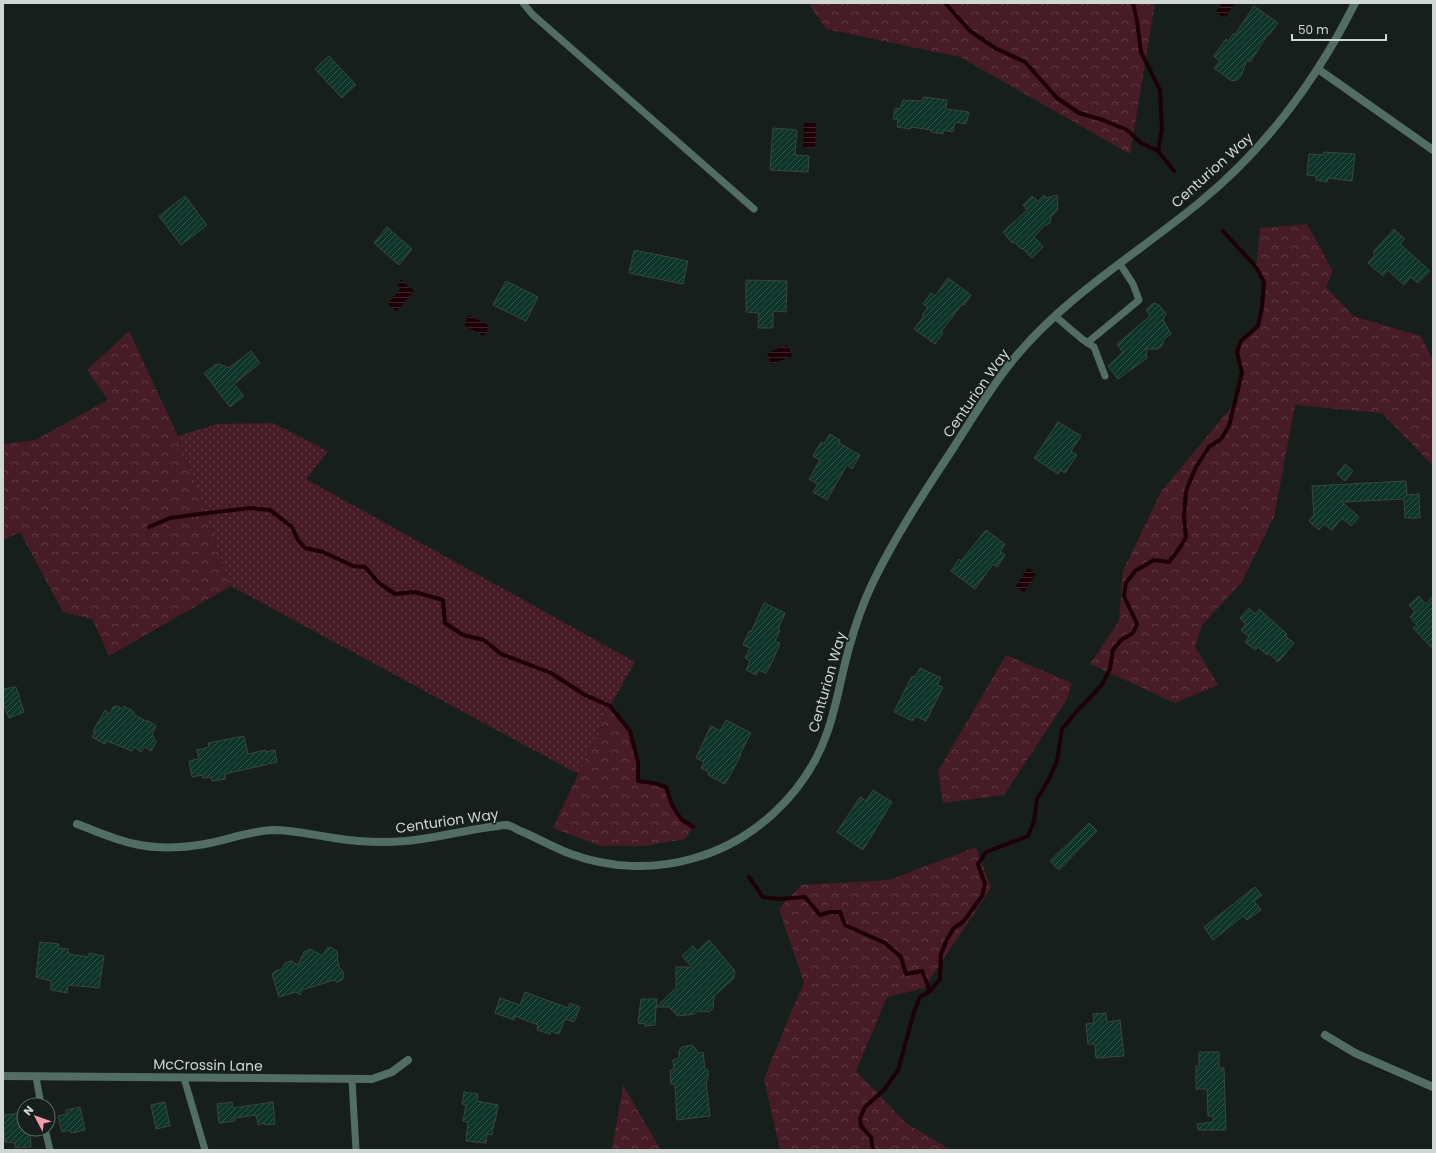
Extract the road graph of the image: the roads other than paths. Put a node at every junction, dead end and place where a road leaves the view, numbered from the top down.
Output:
1 (523, 3) edge
2 (1354, 3) edge
3 (1318, 69) junction
4 (1433, 150) edge
5 (754, 209) dead end
6 (1120, 264) junction
7 (1055, 316) junction
8 (1087, 343) junction
9 (1105, 376) dead end
10 (77, 824) dead end
11 (1326, 1035) dead end
12 (408, 1060) dead end
13 (3, 1076) edge
14 (36, 1076) junction
15 (184, 1078) junction
16 (352, 1080) junction
17 (1433, 1087) edge
18 (40, 1097) edge
19 (48, 1137) edge
20 (50, 1150) edge
21 (205, 1150) edge
22 (356, 1150) edge

1 - 5 lane
2 - 3 street, Centurion Way
3 - 4 street
3 - 6 street, Centurion Way
6 - 7 street, Centurion Way
6 - 8 lane
7 - 8 lane
7 - 10 street, Centurion Way
8 - 9 lane
11 - 17 street
12 - 16 street, McCrossin Lane
13 - 14 street, McCrossin Lane
14 - 15 street, McCrossin Lane
14 - 18 lane
15 - 16 street, McCrossin Lane
15 - 21 lane
16 - 22 lane
19 - 20 lane

